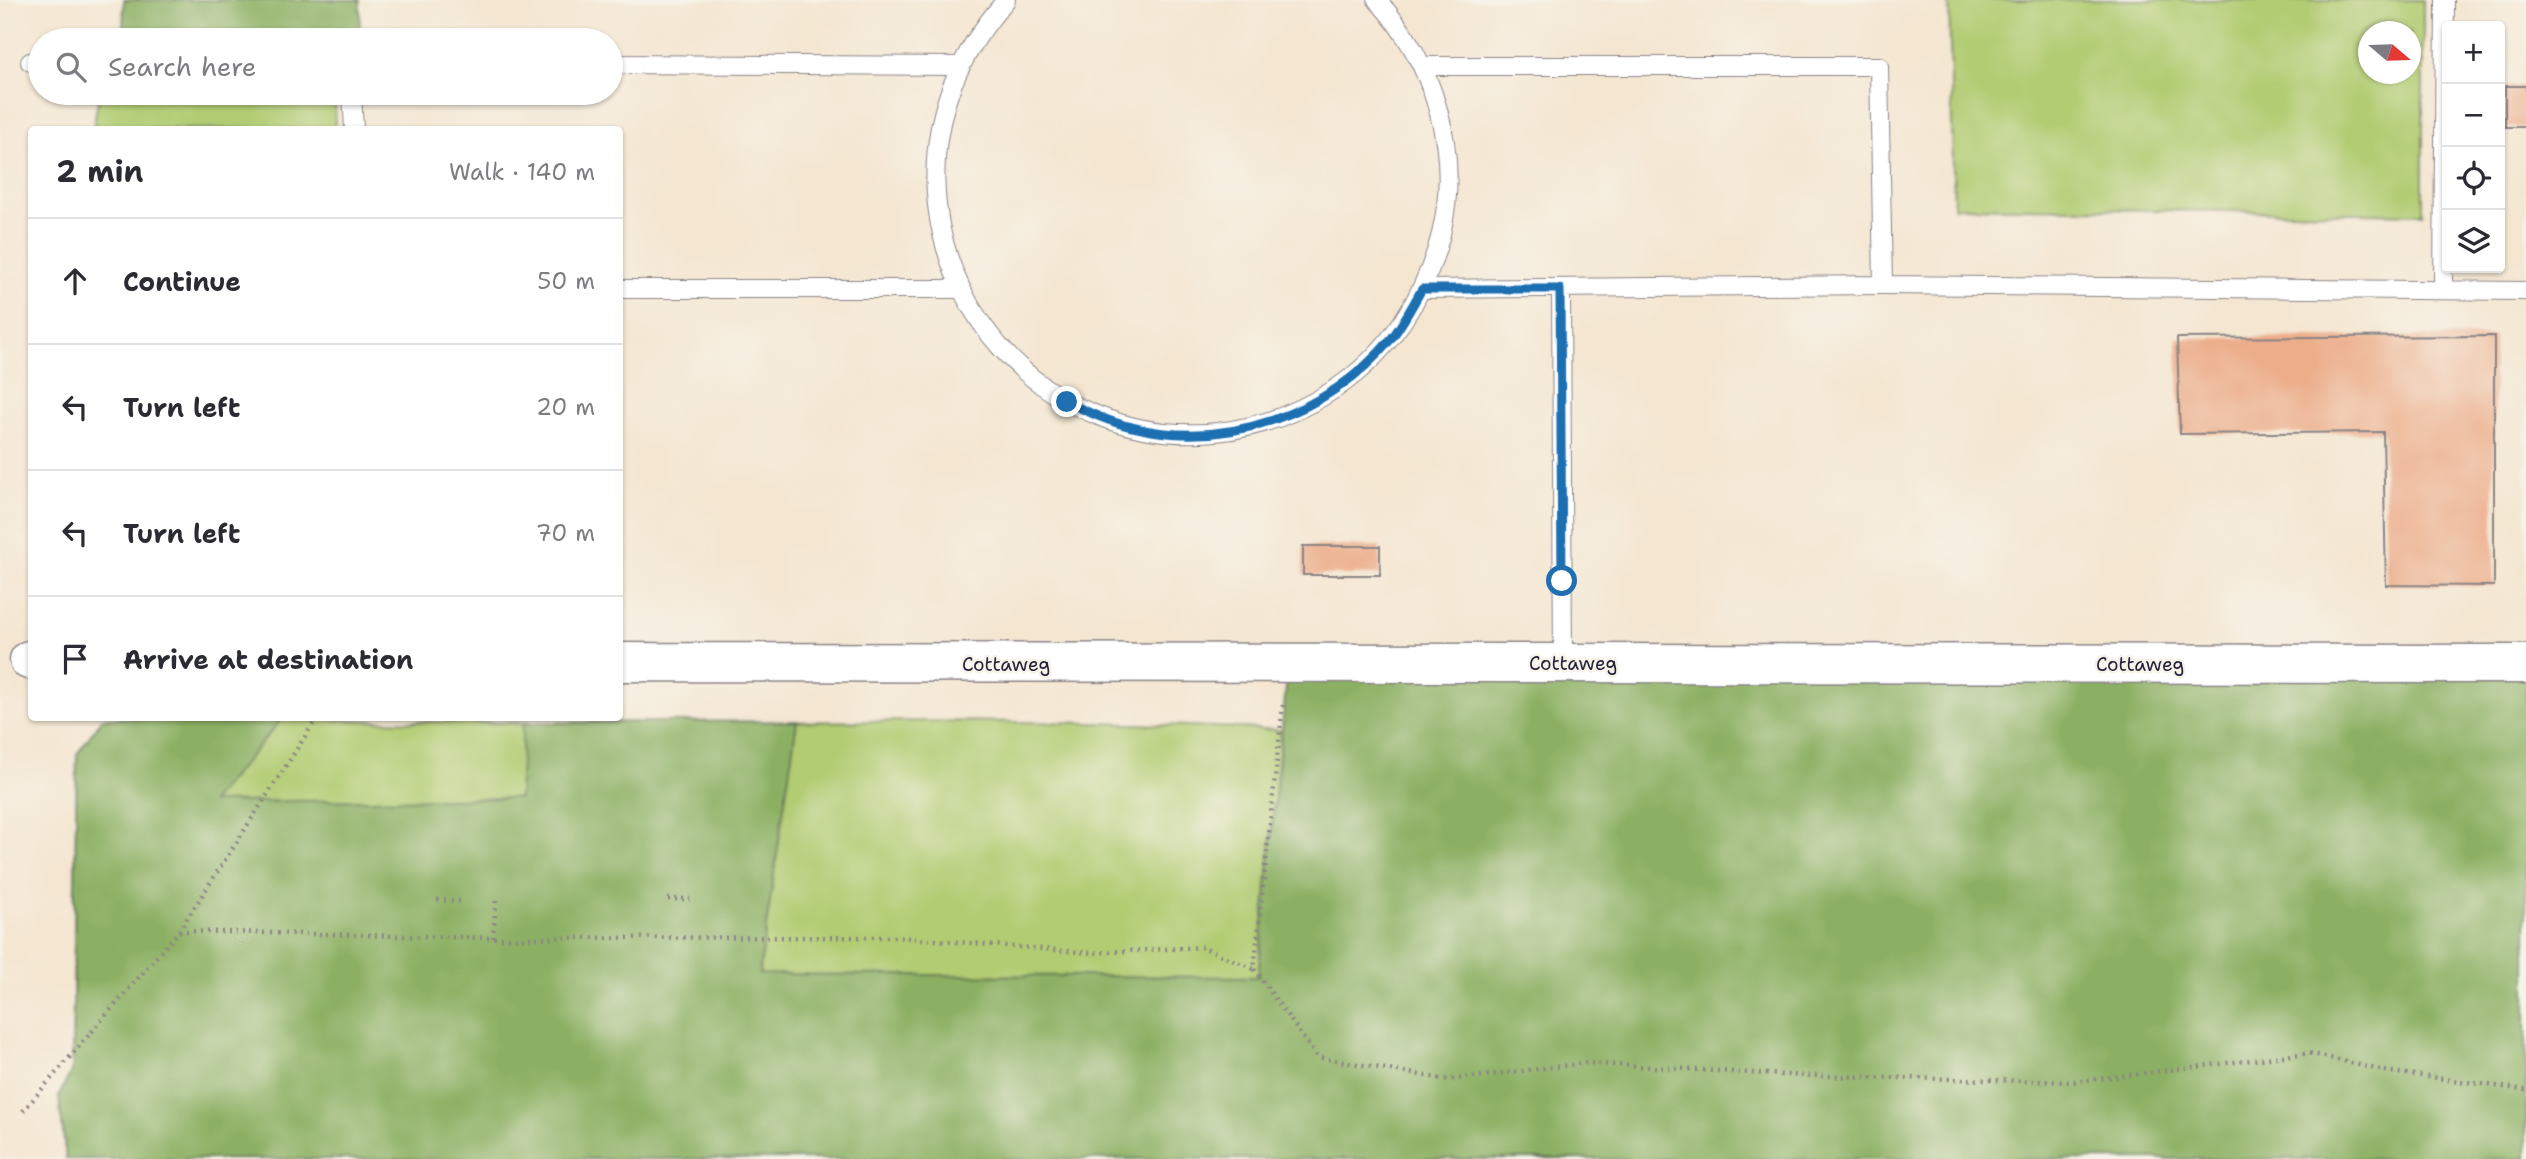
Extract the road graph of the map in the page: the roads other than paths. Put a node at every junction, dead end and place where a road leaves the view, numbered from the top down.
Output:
1 (1006, 0) edge
2 (1377, 0) edge
3 (2445, 0) edge
4 (623, 64) edge
5 (961, 66) junction
6 (1423, 66) junction
7 (353, 105) edge
8 (354, 126) edge
9 (1883, 285) junction
10 (623, 289) edge
11 (960, 289) junction
12 (1422, 289) junction
13 (1560, 289) junction
14 (2443, 290) junction
15 (2526, 291) edge
16 (623, 663) edge
17 (1563, 663) junction
18 (2526, 664) edge

1 - 5 lane
2 - 6 lane
3 - 14 lane
4 - 5 lane
5 - 11 lane
6 - 9 lane
6 - 12 lane
7 - 8 lane
9 - 13 lane
9 - 14 lane
10 - 11 lane
11 - 12 lane
12 - 13 lane
13 - 17 lane
14 - 15 lane
16 - 17 street, Cottaweg
17 - 18 street, Cottaweg

